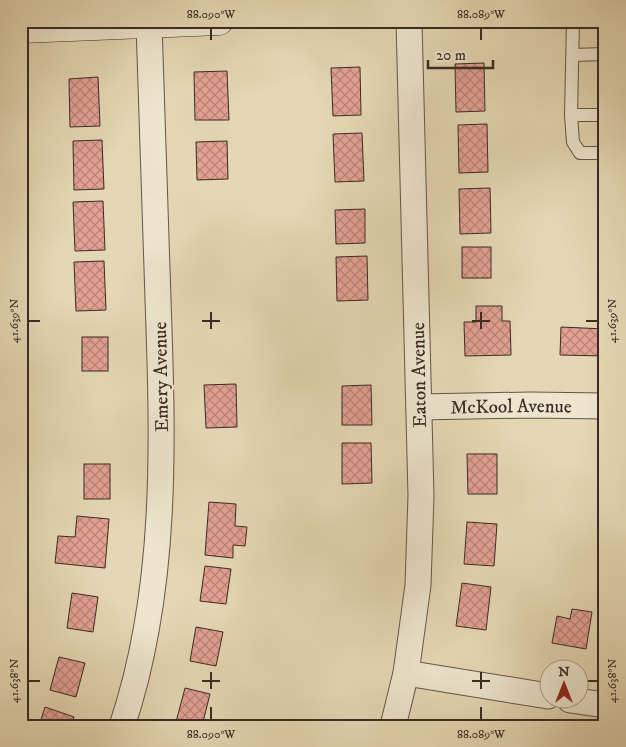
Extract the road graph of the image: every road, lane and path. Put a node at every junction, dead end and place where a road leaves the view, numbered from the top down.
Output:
1 (219, 21) edge
2 (409, 21) edge
3 (573, 21) edge
4 (149, 24) junction
5 (21, 29) edge
6 (605, 54) edge
7 (573, 55) junction
8 (571, 115) junction
9 (605, 115) edge
10 (605, 153) edge
11 (605, 406) edge
12 (419, 407) junction
13 (406, 673) junction
14 (538, 694) edge
15 (588, 703) edge
16 (605, 705) edge
17 (122, 726) edge
18 (394, 726) edge

1 - 4 main road
2 - 12 street, Eaton Avenue
3 - 7 lane
4 - 5 main road
4 - 17 street, Emery Avenue
6 - 7 lane
7 - 8 lane
8 - 9 lane
8 - 10 lane
11 - 12 street, McKool Avenue
12 - 13 street, Eaton Avenue
13 - 14 street
13 - 18 street, Eaton Avenue
15 - 16 street

